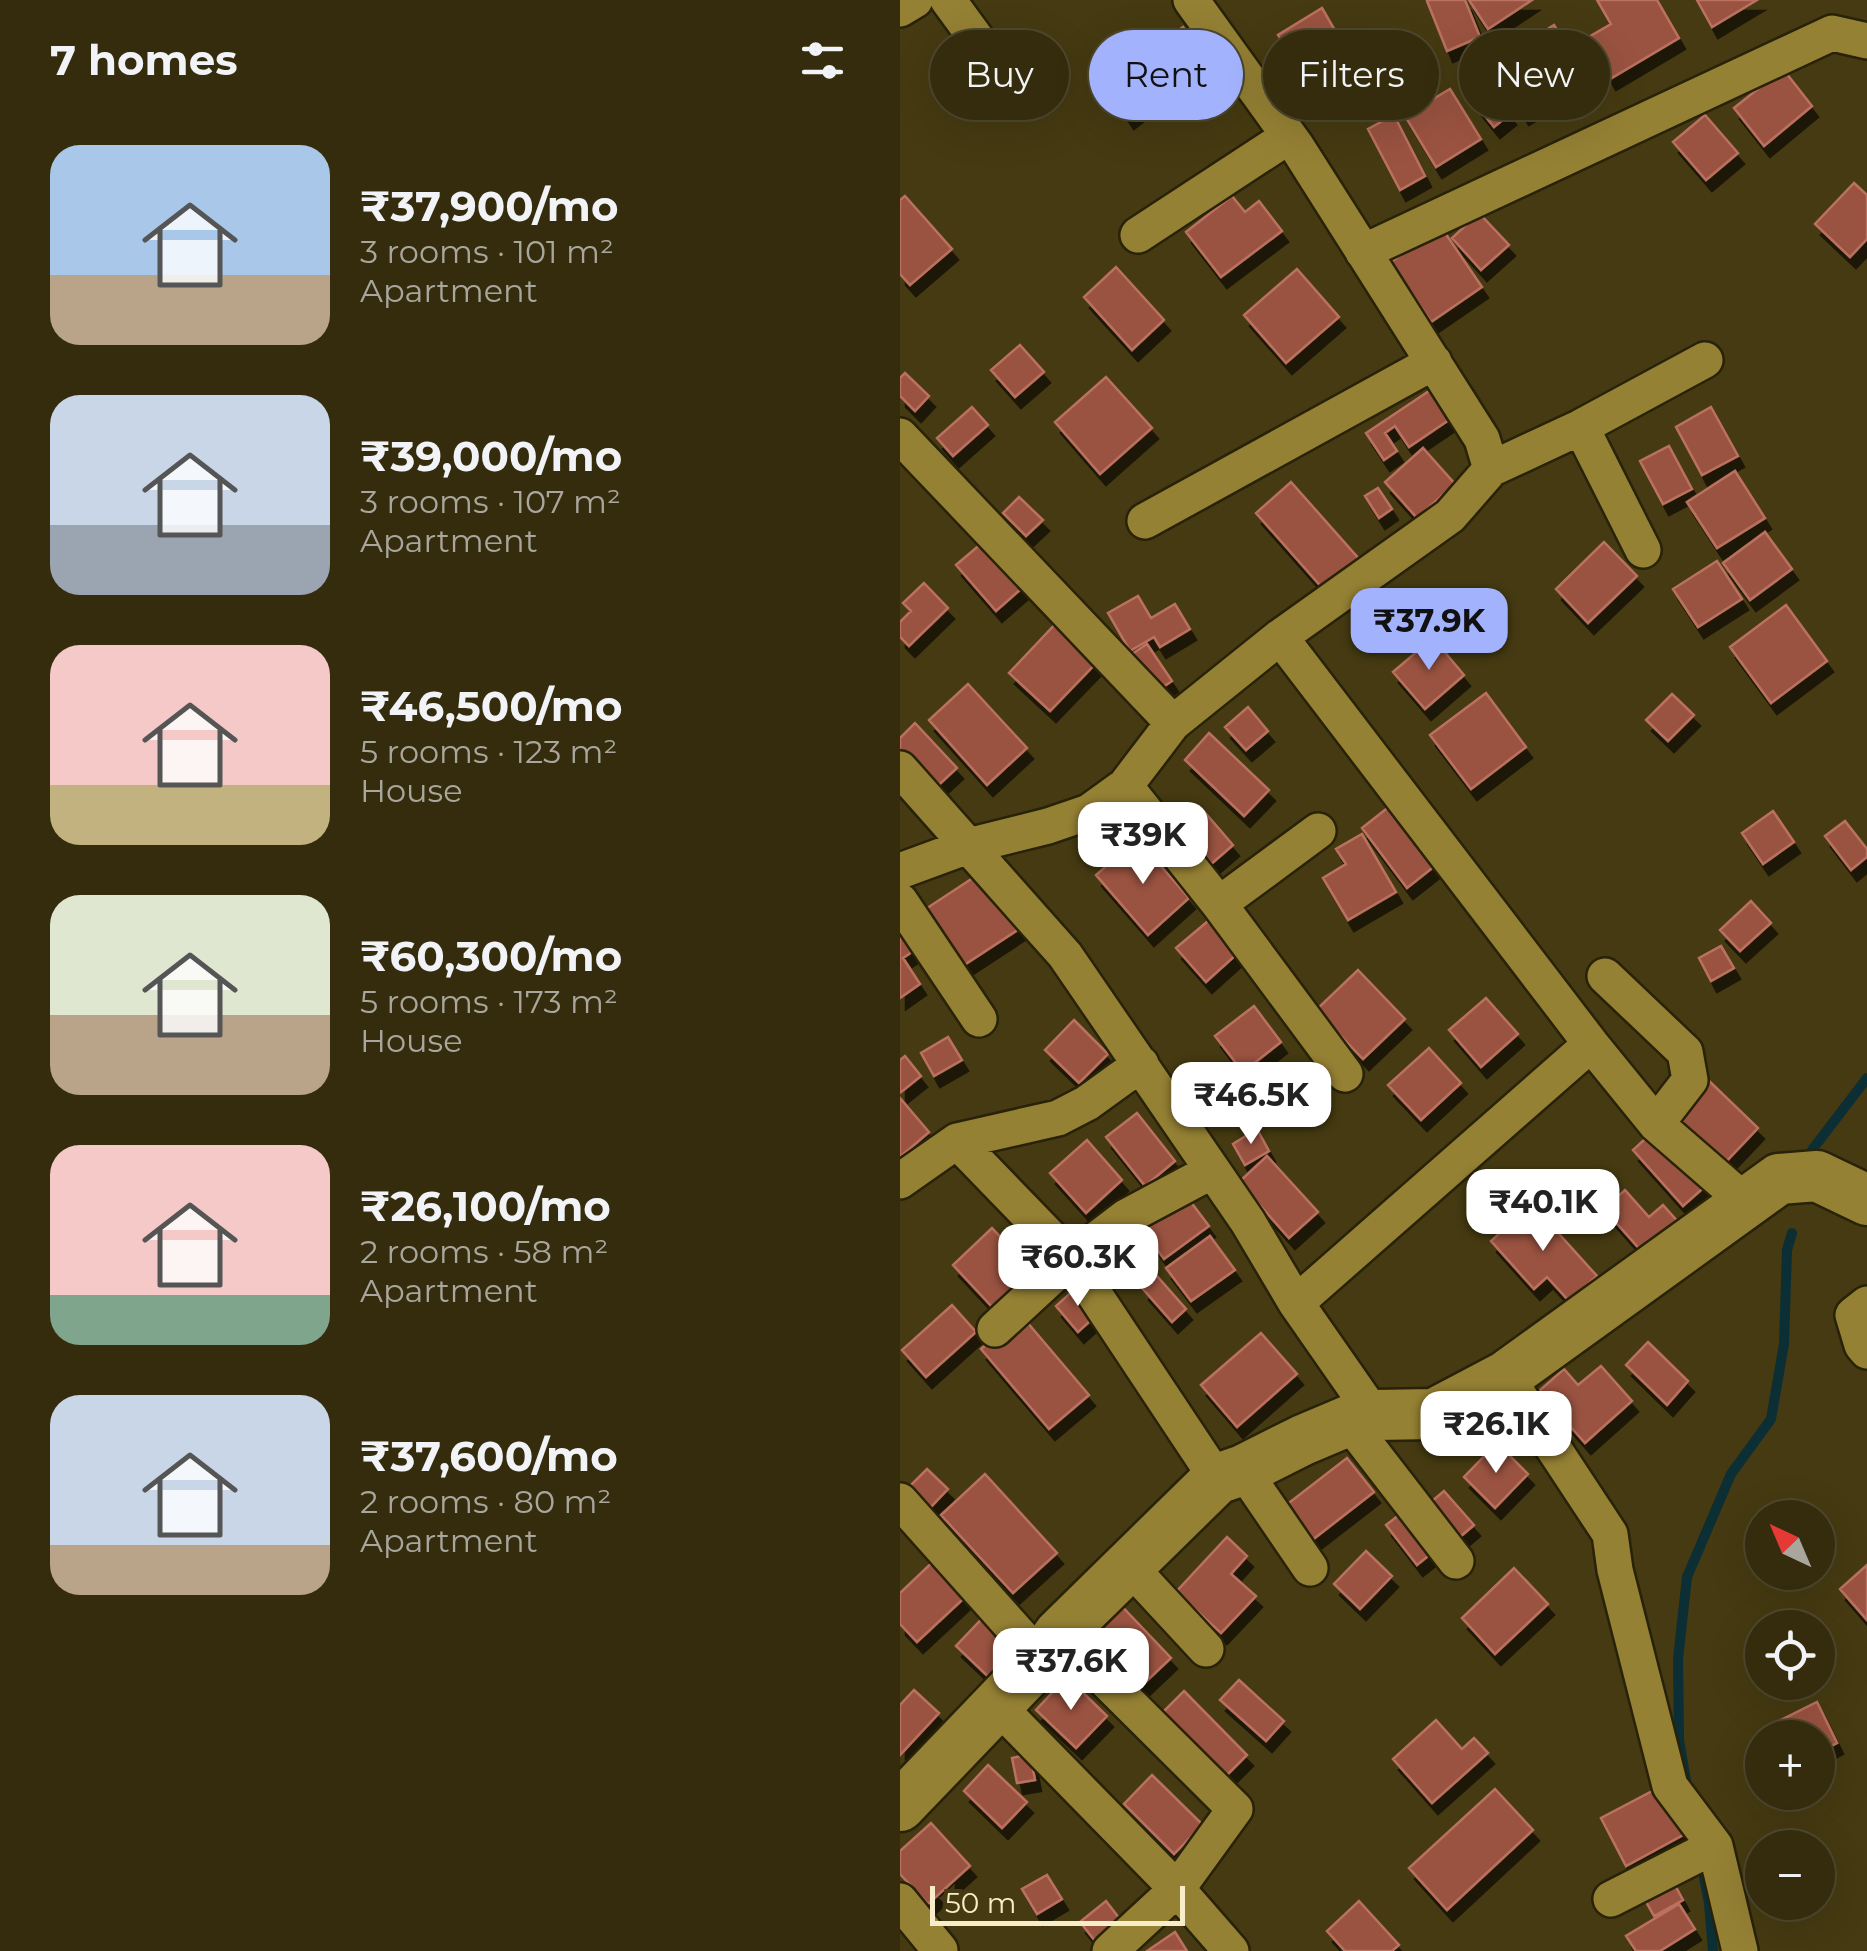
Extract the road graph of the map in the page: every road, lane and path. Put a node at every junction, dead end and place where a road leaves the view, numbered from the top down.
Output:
1 (915, 0) edge
2 (948, 0) edge
3 (1191, 0) edge
4 (900, 8) edge
5 (970, 30) edge
6 (1867, 41) edge
7 (1288, 136) junction
8 (1138, 235) dead end
9 (1364, 252) junction
10 (1705, 360) dead end
11 (1434, 362) junction
12 (1580, 427) junction
13 (900, 436) edge
14 (1491, 469) junction
15 (1145, 522) dead end
16 (1643, 550) dead end
17 (1280, 637) junction
18 (1173, 723) junction
19 (900, 769) edge
20 (1125, 786) junction
21 (1318, 831) dead end
22 (968, 846) junction
23 (900, 871) edge
24 (900, 901) edge
25 (1218, 904) junction
26 (1605, 976) dead end
27 (979, 1019) dead end
28 (1590, 1044) junction
29 (1141, 1064) junction
30 (1346, 1074) dead end
31 (1656, 1124) junction
32 (957, 1141) junction
33 (1212, 1171) junction
34 (900, 1180) edge
35 (1867, 1200) edge
36 (1748, 1204) junction
37 (1071, 1259) junction
38 (1296, 1303) junction
39 (1867, 1304) edge
40 (995, 1329) dead end
41 (1867, 1351) edge
42 (1506, 1376) junction
43 (1361, 1418) junction
44 (1230, 1474) junction
45 (900, 1500) edge
46 (1456, 1562) dead end
47 (1130, 1567) junction
48 (1310, 1568) dead end
49 (1050, 1646) junction
50 (1206, 1649) dead end
51 (997, 1705) junction
52 (901, 1802) edge
53 (1715, 1846) junction
54 (1177, 1890) junction
55 (1611, 1899) dead end
56 (900, 1900) edge
57 (940, 1950) edge
58 (1110, 1951) edge
59 (1231, 1951) edge
60 (1740, 1951) edge

1 - 4 street
2 - 5 street
3 - 7 street
6 - 9 street
7 - 8 street
7 - 9 street
9 - 11 street
10 - 12 street
11 - 14 street
11 - 15 street
12 - 14 street
12 - 16 street
13 - 18 street
14 - 17 street
17 - 18 street
17 - 28 street
18 - 20 street
19 - 22 street
20 - 22 street
20 - 25 street
21 - 25 street
22 - 23 street
22 - 29 street
24 - 27 street
25 - 30 street
26 - 31 street
28 - 31 street
28 - 38 street
29 - 32 street
29 - 33 street
31 - 36 street
32 - 34 street
32 - 37 street
33 - 37 street
33 - 38 street
35 - 36 street
36 - 42 street
37 - 40 street
37 - 44 street
38 - 43 street
39 - 41 street
42 - 43 street
42 - 53 street
43 - 44 street
43 - 46 street
44 - 47 street
44 - 48 street
45 - 49 street
47 - 49 street
47 - 50 street
49 - 51 street
49 - 54 street
51 - 52 street
51 - 54 street
53 - 55 street
53 - 60 street
54 - 58 street
54 - 59 street
56 - 57 street

